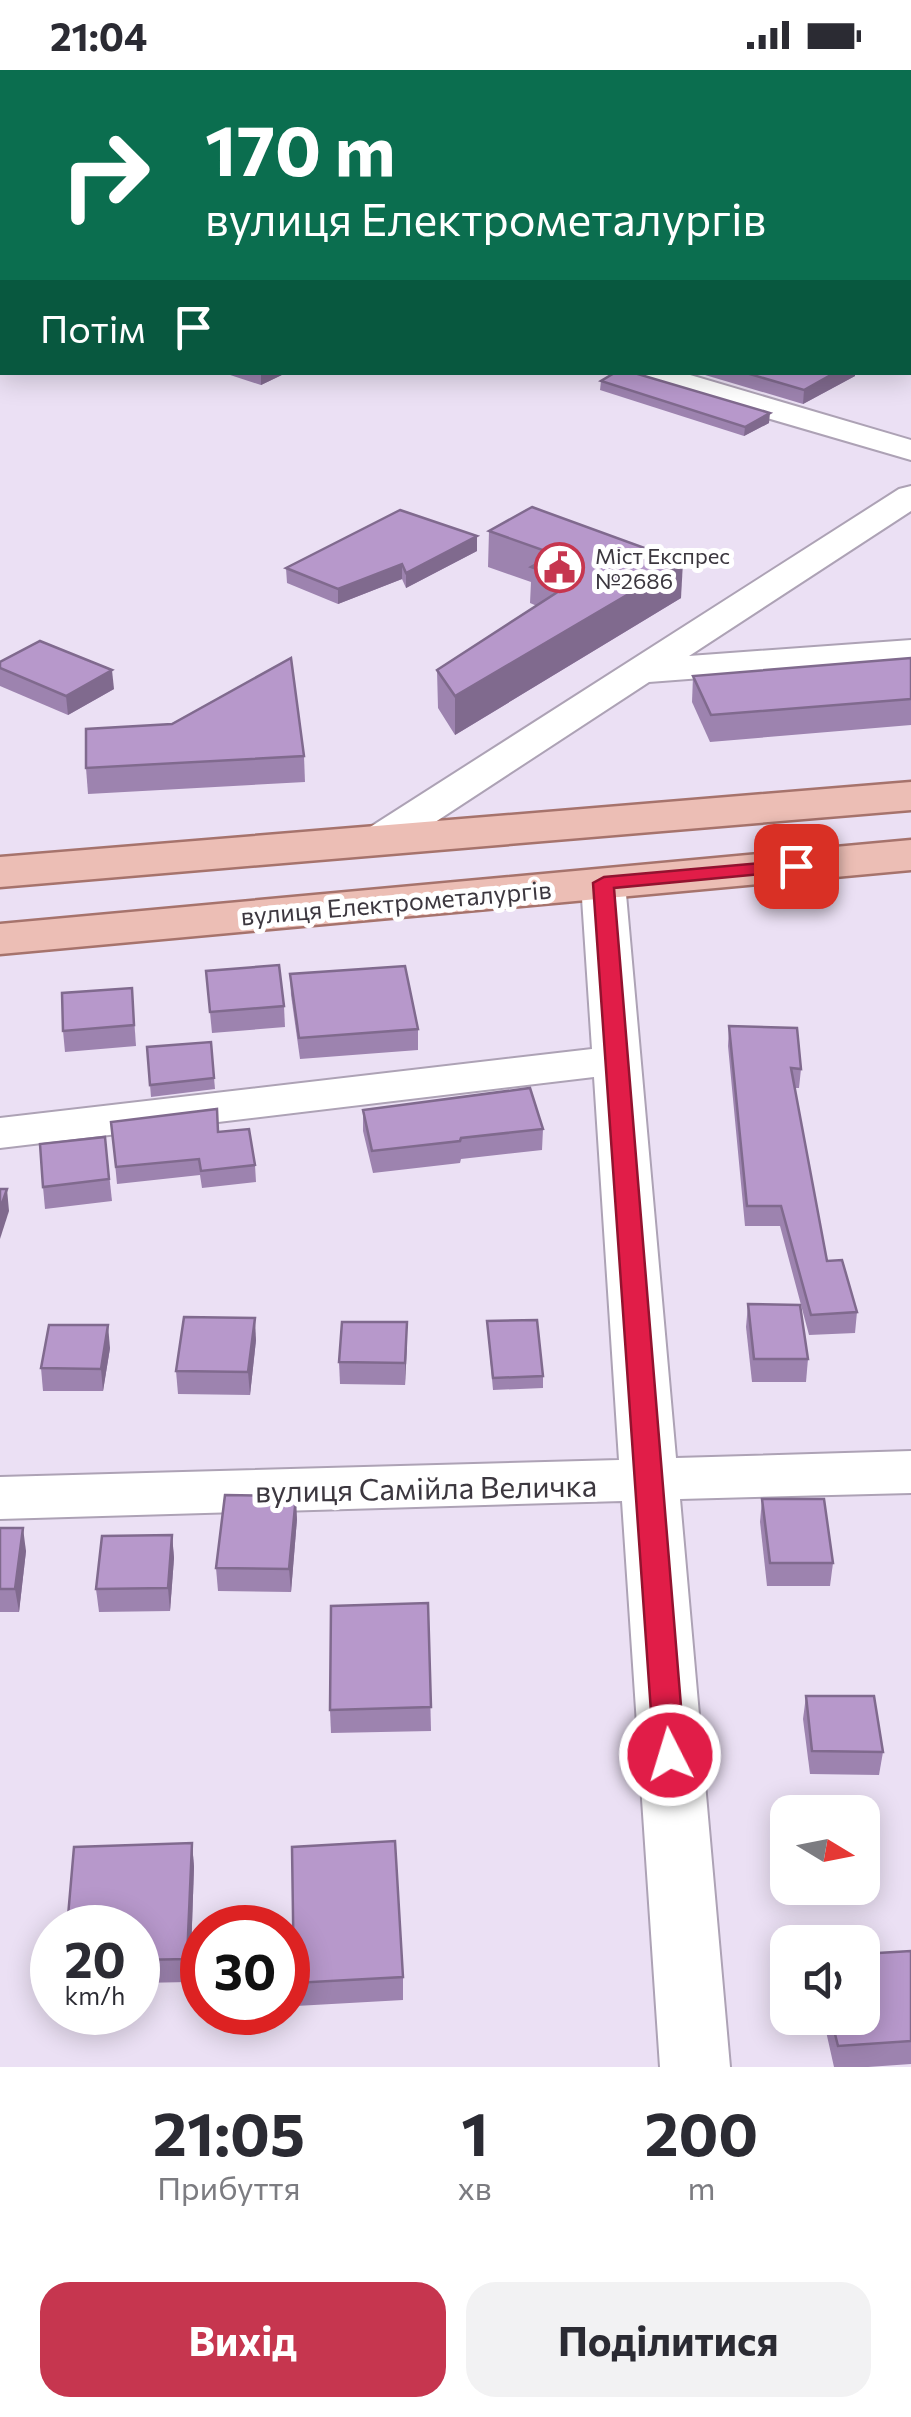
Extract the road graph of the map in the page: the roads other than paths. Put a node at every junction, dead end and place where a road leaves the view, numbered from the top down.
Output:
1 (654, 375) edge
2 (911, 450) edge
3 (911, 496) edge
4 (911, 651) edge
5 (640, 671) junction
6 (911, 796) edge
7 (379, 840) junction
8 (911, 856) edge
9 (0, 872) edge
10 (604, 883) junction
11 (0, 939) edge
12 (617, 1060) junction
13 (0, 1132) edge
14 (911, 1472) edge
15 (647, 1482) junction
16 (0, 1498) edge
17 (696, 2067) edge

1 - 2 street
3 - 5 street
4 - 5 street
5 - 7 street
6 - 7 main road
7 - 9 main road
8 - 10 main road, вулиця Електрометалургів
10 - 11 main road, вулиця Електрометалургів
10 - 12 street
12 - 13 street
12 - 15 street
14 - 15 street, вулиця Самійла Величка
15 - 16 street, вулиця Самійла Величка
15 - 17 street

